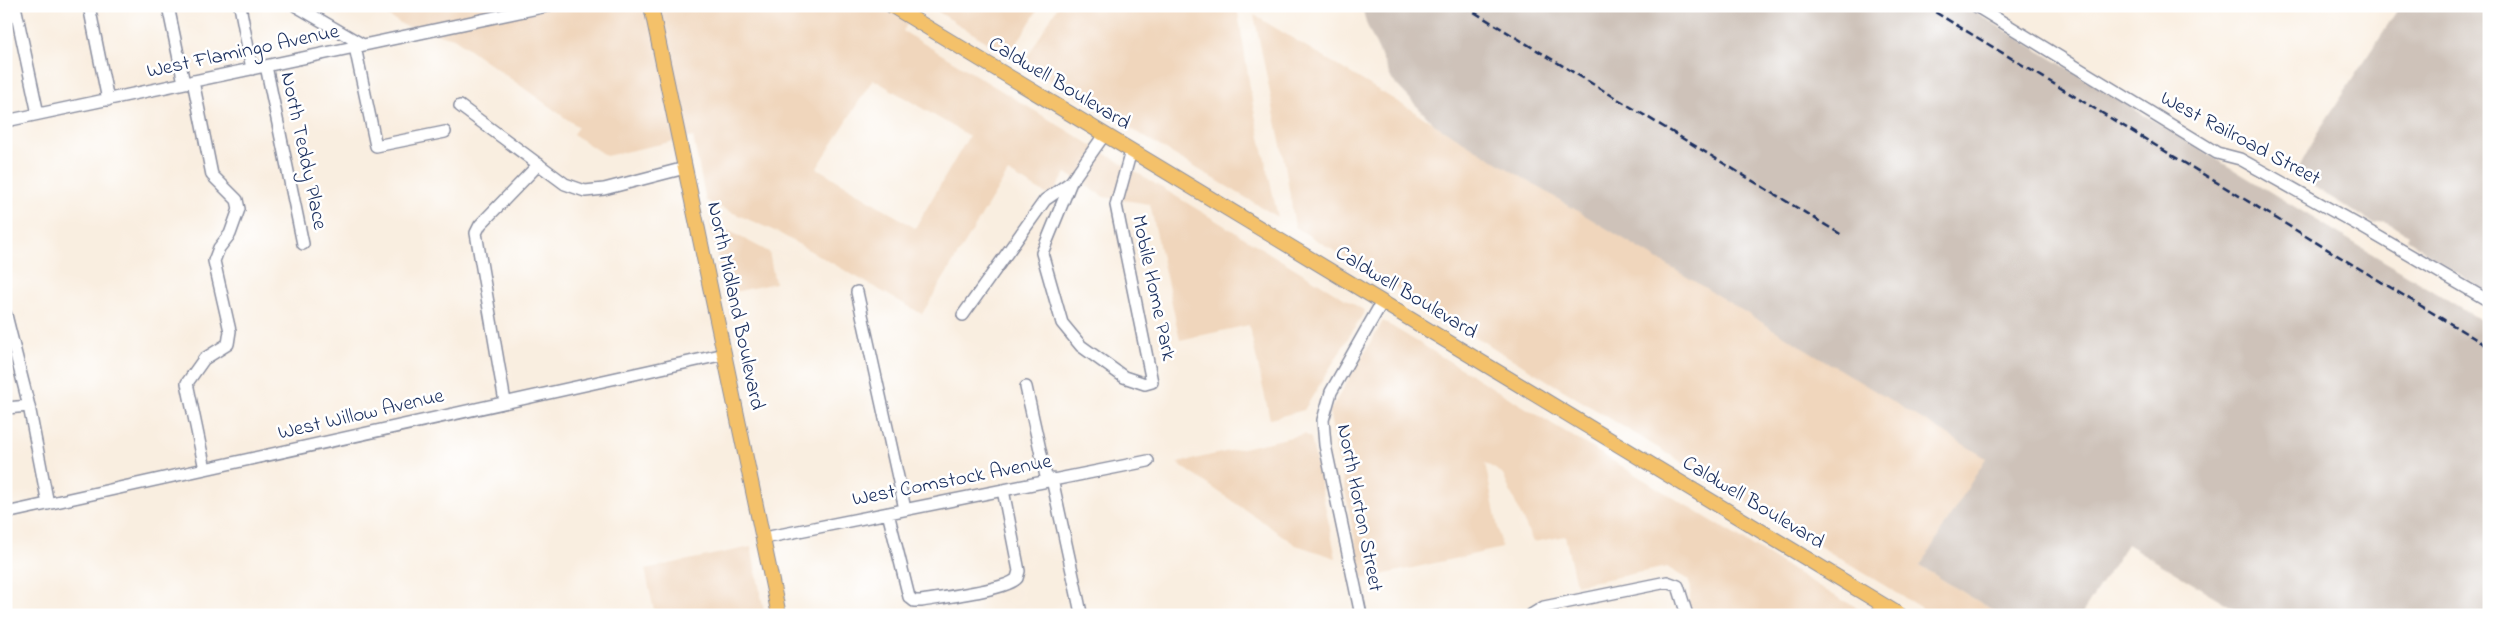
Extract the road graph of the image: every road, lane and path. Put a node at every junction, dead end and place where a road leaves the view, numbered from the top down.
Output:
1 (15, 6) edge
2 (89, 6) edge
3 (168, 6) edge
4 (240, 6) edge
5 (296, 6) edge
6 (547, 6) edge
7 (651, 6) edge
8 (892, 6) edge
9 (1976, 6) edge
10 (6, 22) edge
11 (19, 24) junction
12 (359, 46) junction
13 (266, 66) junction
14 (252, 69) junction
15 (189, 82) junction
16 (108, 100) junction
17 (460, 106) dead end
18 (38, 114) junction
19 (6, 121) edge
20 (445, 132) dead end
21 (1104, 135) junction
22 (1131, 150) junction
23 (539, 164) junction
24 (685, 168) junction
25 (1071, 182) junction
26 (303, 244) dead end
27 (857, 292) dead end
28 (2489, 301) edge
29 (1382, 302) junction
30 (6, 315) edge
31 (963, 315) dead end
32 (10, 347) edge
33 (725, 354) junction
34 (1026, 388) dead end
35 (505, 402) junction
36 (29, 406) junction
37 (6, 408) edge
38 (1148, 461) dead end
39 (205, 469) junction
40 (1050, 480) junction
41 (1003, 490) junction
42 (48, 504) junction
43 (905, 509) junction
44 (6, 513) edge
45 (888, 513) junction
46 (764, 538) junction
47 (1081, 613) dead end
48 (779, 615) edge
49 (1361, 615) edge
50 (1531, 615) edge
51 (1687, 615) edge
52 (1900, 615) edge

1 - 11 street
2 - 16 street
3 - 15 street
4 - 14 street
5 - 12 street
6 - 12 street, West Flamingo Avenue
7 - 24 main road, North Midland Boulevard
8 - 21 main road, Caldwell Boulevard
9 - 28 street, West Railroad Street
10 - 11 street
11 - 18 street
12 - 13 street, West Flamingo Avenue
12 - 20 street
13 - 14 street, West Flamingo Avenue
13 - 26 street, North Teddy Place
14 - 15 street, West Flamingo Avenue
15 - 16 street, West Flamingo Avenue
15 - 39 street
16 - 18 street, West Flamingo Avenue
17 - 23 street
18 - 19 street, West Flamingo Avenue
21 - 22 main road, Caldwell Boulevard
21 - 25 street, Mobile Home Park
22 - 25 street, Mobile Home Park
22 - 29 main road, Caldwell Boulevard
23 - 24 street
23 - 35 street
24 - 33 main road, North Midland Boulevard
25 - 31 street, Mobile Home Park
27 - 43 street
29 - 49 street, North Horton Street
29 - 52 main road, Caldwell Boulevard
30 - 32 street
32 - 36 street
33 - 35 street, West Willow Avenue
33 - 46 main road, North Midland Boulevard
34 - 40 street
35 - 39 street, West Willow Avenue
36 - 37 street
36 - 42 street
38 - 40 street, West Comstock Avenue
39 - 42 street, West Willow Avenue
40 - 41 street, West Comstock Avenue
40 - 47 street
41 - 43 street, West Comstock Avenue
41 - 45 street
42 - 44 street, West Willow Avenue
43 - 45 street, West Comstock Avenue
45 - 46 street, West Comstock Avenue
46 - 48 main road, North Midland Boulevard
50 - 51 street

